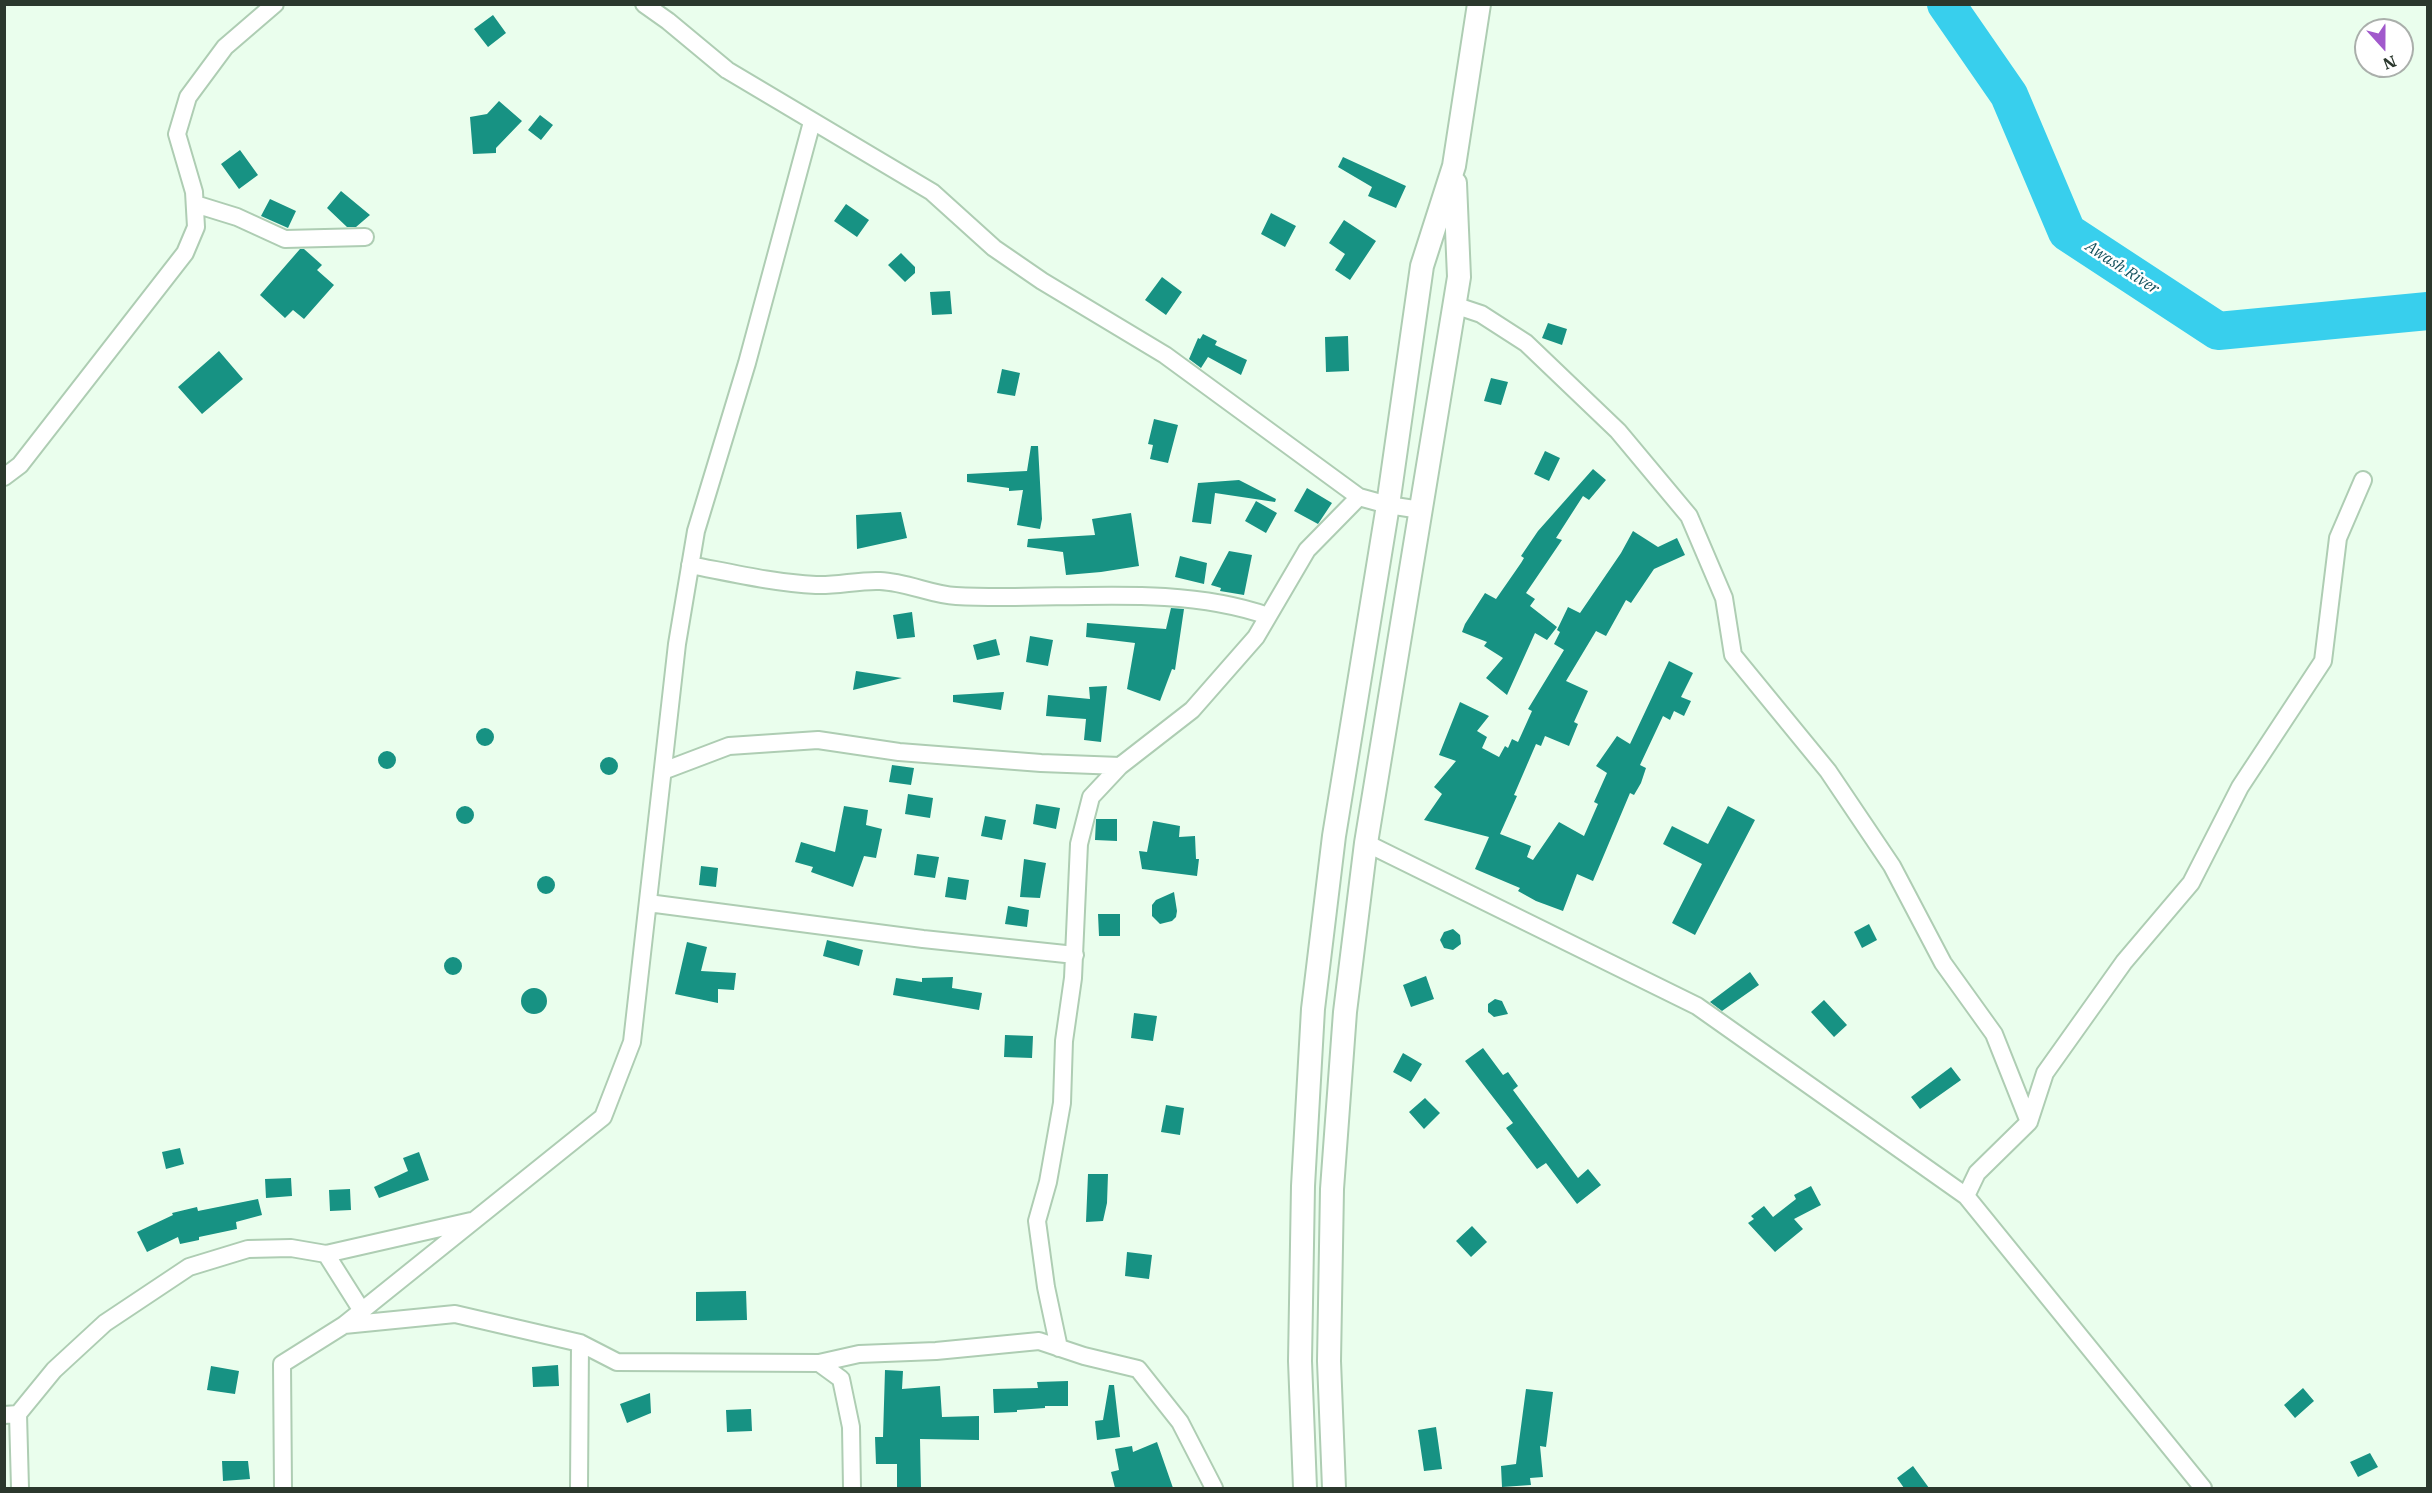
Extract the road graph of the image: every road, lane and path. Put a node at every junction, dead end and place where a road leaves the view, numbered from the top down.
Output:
1 (274, 4) edge
2 (644, 4) edge
3 (1479, 4) edge
4 (812, 122) junction
5 (1455, 166) junction
6 (195, 204) junction
7 (364, 237) dead end
8 (1454, 305) junction
9 (4, 477) edge
10 (2363, 480) dead end
11 (1359, 497) junction
12 (1388, 505) junction
13 (1421, 510) junction
14 (690, 565) junction
15 (1268, 616) junction
16 (1120, 766) junction
17 (663, 771) junction
18 (1366, 843) junction
19 (648, 903) junction
20 (1075, 955) junction
21 (2029, 1122) junction
22 (1966, 1196) junction
23 (476, 1220) junction
24 (326, 1254) junction
25 (362, 1311) junction
26 (344, 1325) junction
27 (580, 1343) junction
28 (1059, 1348) junction
29 (819, 1363) junction
30 (11, 1415) edge
31 (20, 1488) edge
32 (283, 1488) edge
33 (579, 1488) edge
34 (852, 1488) edge
35 (1215, 1488) edge
36 (1305, 1488) edge
37 (1334, 1488) edge
38 (2203, 1488) edge

1 - 6 street
2 - 4 street
3 - 5 main road
4 - 11 street
4 - 14 street
5 - 8 main road
5 - 12 main road
6 - 7 street
6 - 9 street
8 - 13 main road
8 - 21 street
10 - 21 street
11 - 12 street
11 - 15 street
12 - 13 street
12 - 36 main road
13 - 18 main road
14 - 15 street
14 - 17 street
15 - 16 street
16 - 17 street
16 - 20 street
17 - 19 street
18 - 22 street
18 - 37 main road
19 - 20 street
19 - 23 street
20 - 28 street
21 - 22 street
22 - 38 street
23 - 24 street
23 - 25 street
24 - 25 street
24 - 30 street
25 - 26 street
26 - 27 street
26 - 32 street
27 - 29 street
27 - 33 street
28 - 29 street
28 - 35 street
29 - 34 street
30 - 31 street

